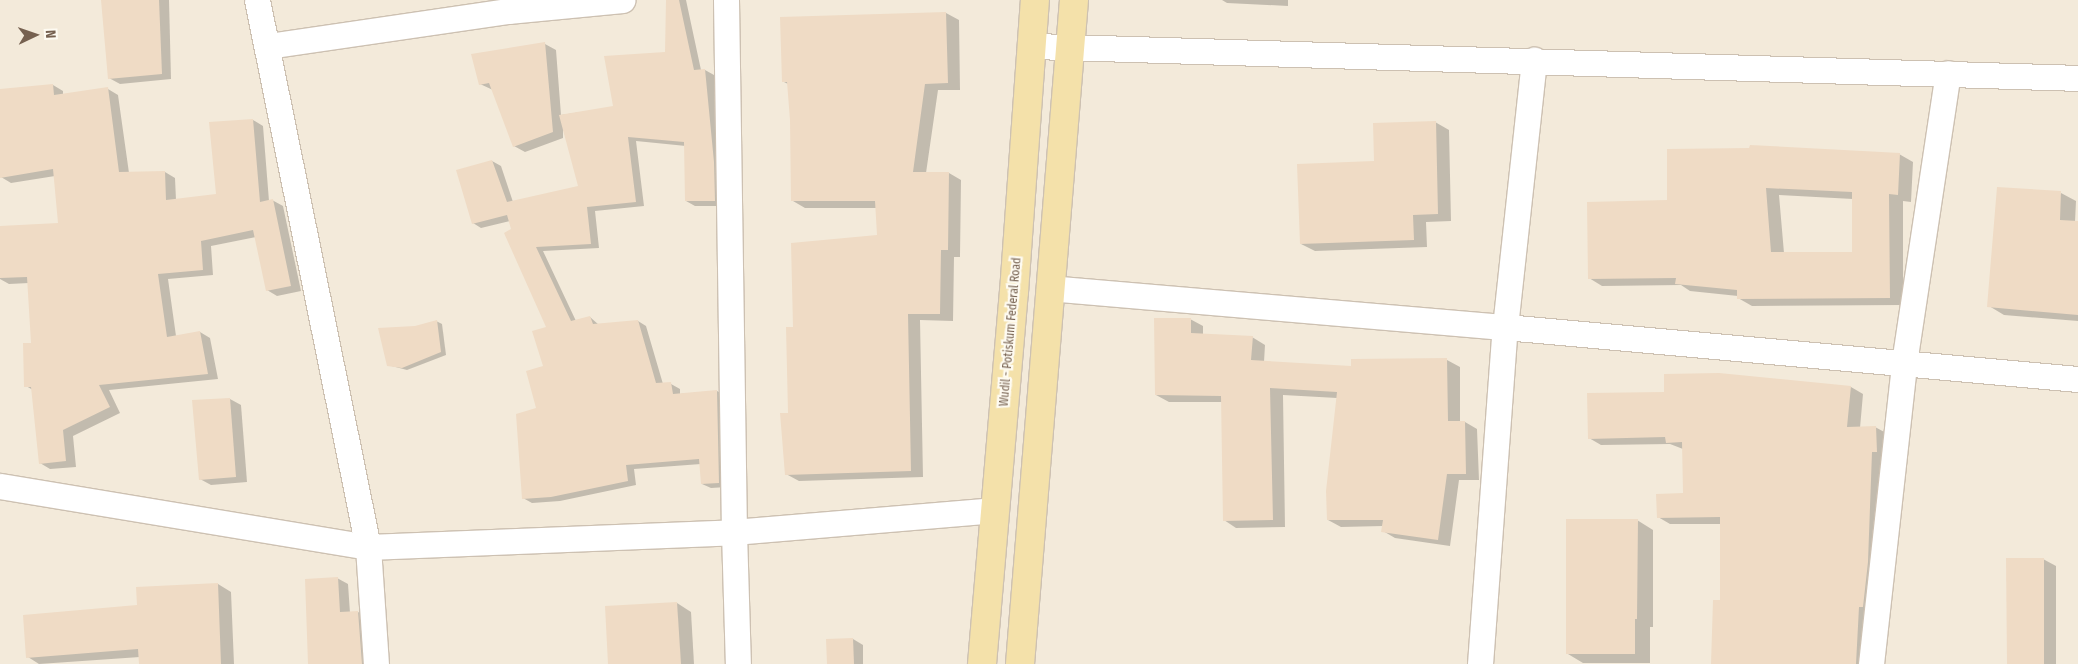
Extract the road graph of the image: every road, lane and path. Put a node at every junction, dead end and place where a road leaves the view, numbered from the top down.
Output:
1 (257, 0) edge
2 (622, 0) edge
3 (726, 0) edge
4 (1036, 0) edge
5 (1074, 0) edge
6 (507, 6) edge
7 (1071, 45) junction
8 (268, 46) junction
9 (1034, 46) junction
10 (1534, 60) junction
11 (1948, 73) junction
12 (2078, 78) edge
13 (1049, 288) junction
14 (1505, 327) junction
15 (1904, 363) junction
16 (2078, 379) edge
17 (0, 486) edge
18 (995, 510) junction
19 (734, 532) junction
20 (368, 547) junction
21 (376, 664) edge
22 (738, 664) edge
23 (982, 664) edge
24 (1020, 664) edge
25 (1480, 664) edge
26 (1871, 664) edge

1 - 8 street
2 - 6 street
3 - 19 street
4 - 9 main road, Wudil - Potiskum Federal Road
5 - 7 main road
6 - 8 street
7 - 9 street
7 - 10 street
7 - 13 main road
8 - 20 street
9 - 18 main road, Wudil - Potiskum Federal Road
10 - 11 street
10 - 14 street
11 - 12 street
11 - 15 street
13 - 14 street
13 - 24 main road
14 - 15 street
14 - 25 street
15 - 16 street
15 - 26 street
17 - 20 street
18 - 19 street
18 - 23 main road, Wudil - Potiskum Federal Road
19 - 20 street
19 - 22 street
20 - 21 street

